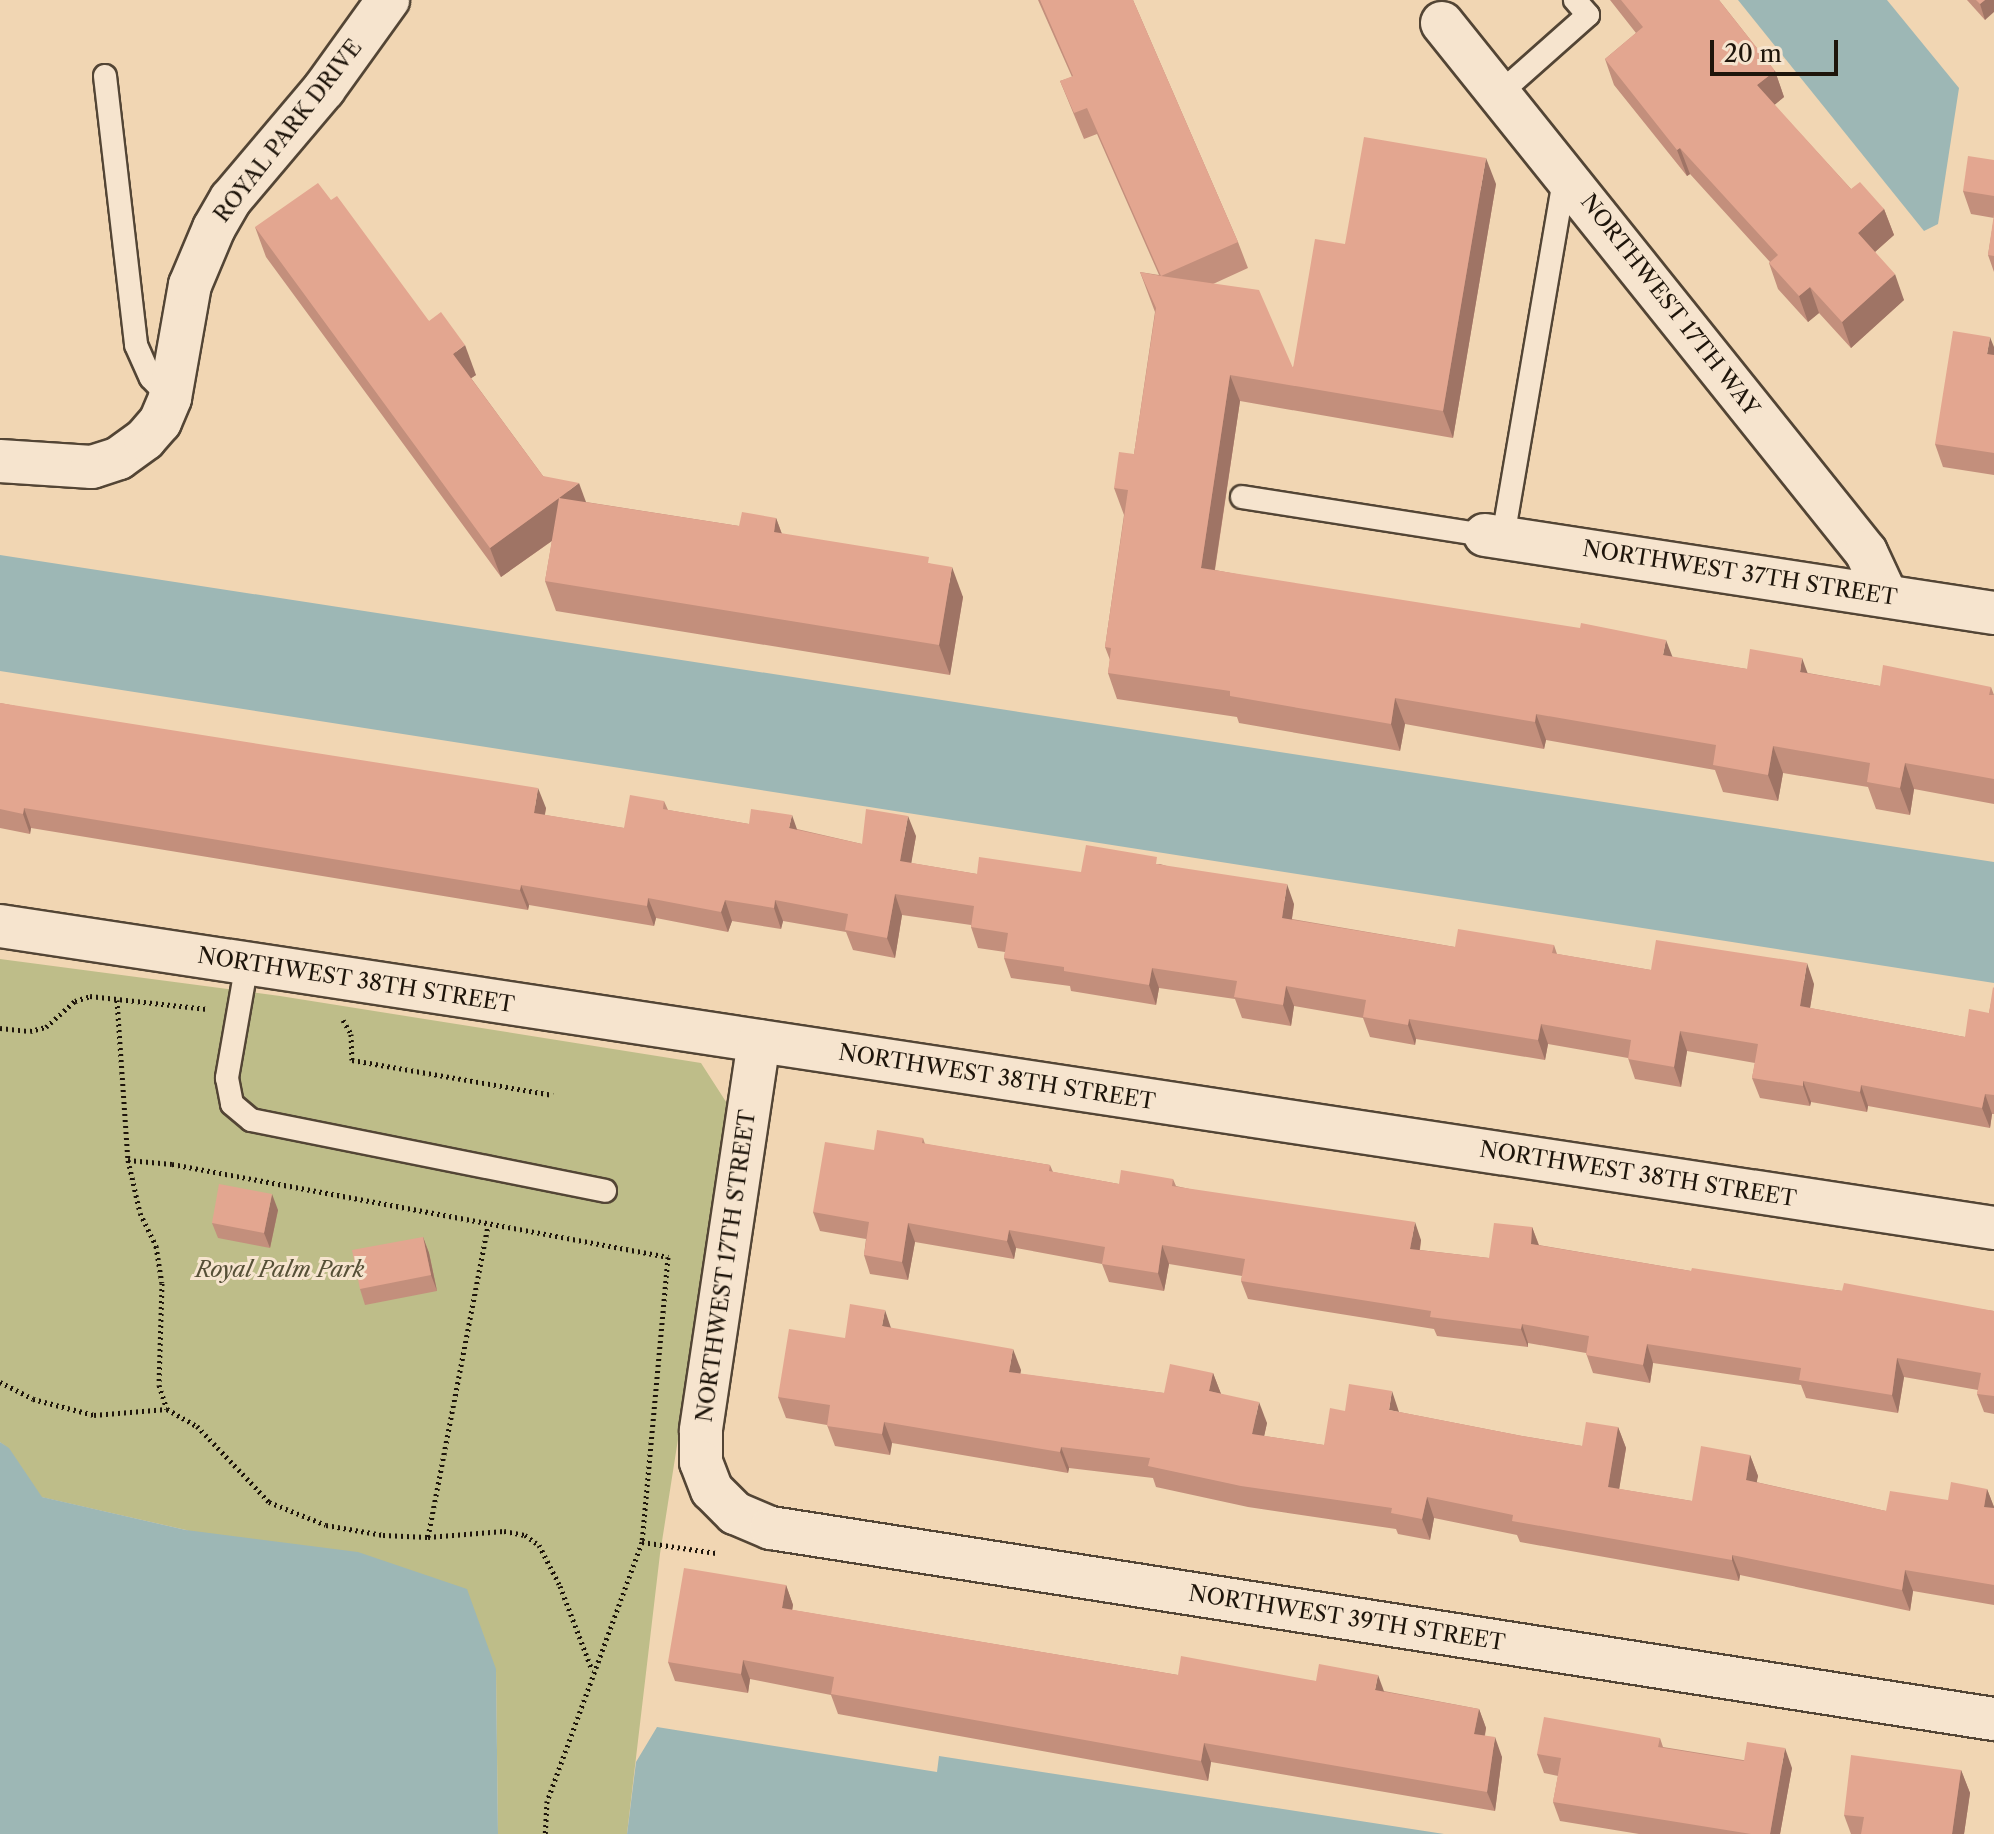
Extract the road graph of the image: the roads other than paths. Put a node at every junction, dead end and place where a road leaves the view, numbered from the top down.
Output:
1 (388, 0) edge
2 (1575, 0) edge
3 (1442, 23) dead end
4 (105, 76) dead end
5 (1499, 94) junction
6 (1565, 173) junction
7 (170, 398) junction
8 (0, 461) edge
9 (1242, 497) dead end
10 (1494, 536) junction
11 (1886, 595) junction
12 (1994, 613) edge
13 (0, 926) edge
14 (247, 963) junction
15 (759, 1041) junction
16 (605, 1191) dead end
17 (1994, 1228) edge
18 (712, 1490) joint
19 (1994, 1719) edge

1 - 7 street, ROYAL PARK DRIVE
2 - 5 lane
3 - 5 street, NORTHWEST 17TH WAY
4 - 7 lane
5 - 6 street, NORTHWEST 17TH WAY
6 - 10 lane
6 - 11 street, NORTHWEST 17TH WAY
7 - 8 street, ROYAL PARK DRIVE
9 - 10 lane
10 - 11 street, NORTHWEST 37TH STREET
11 - 12 street, NORTHWEST 37TH STREET
13 - 14 street, NORTHWEST 38TH STREET
14 - 15 street, NORTHWEST 38TH STREET
14 - 16 lane
15 - 17 street, NORTHWEST 38TH STREET
15 - 18 street, NORTHWEST 17TH STREET
18 - 19 street, NORTHWEST 39TH STREET

